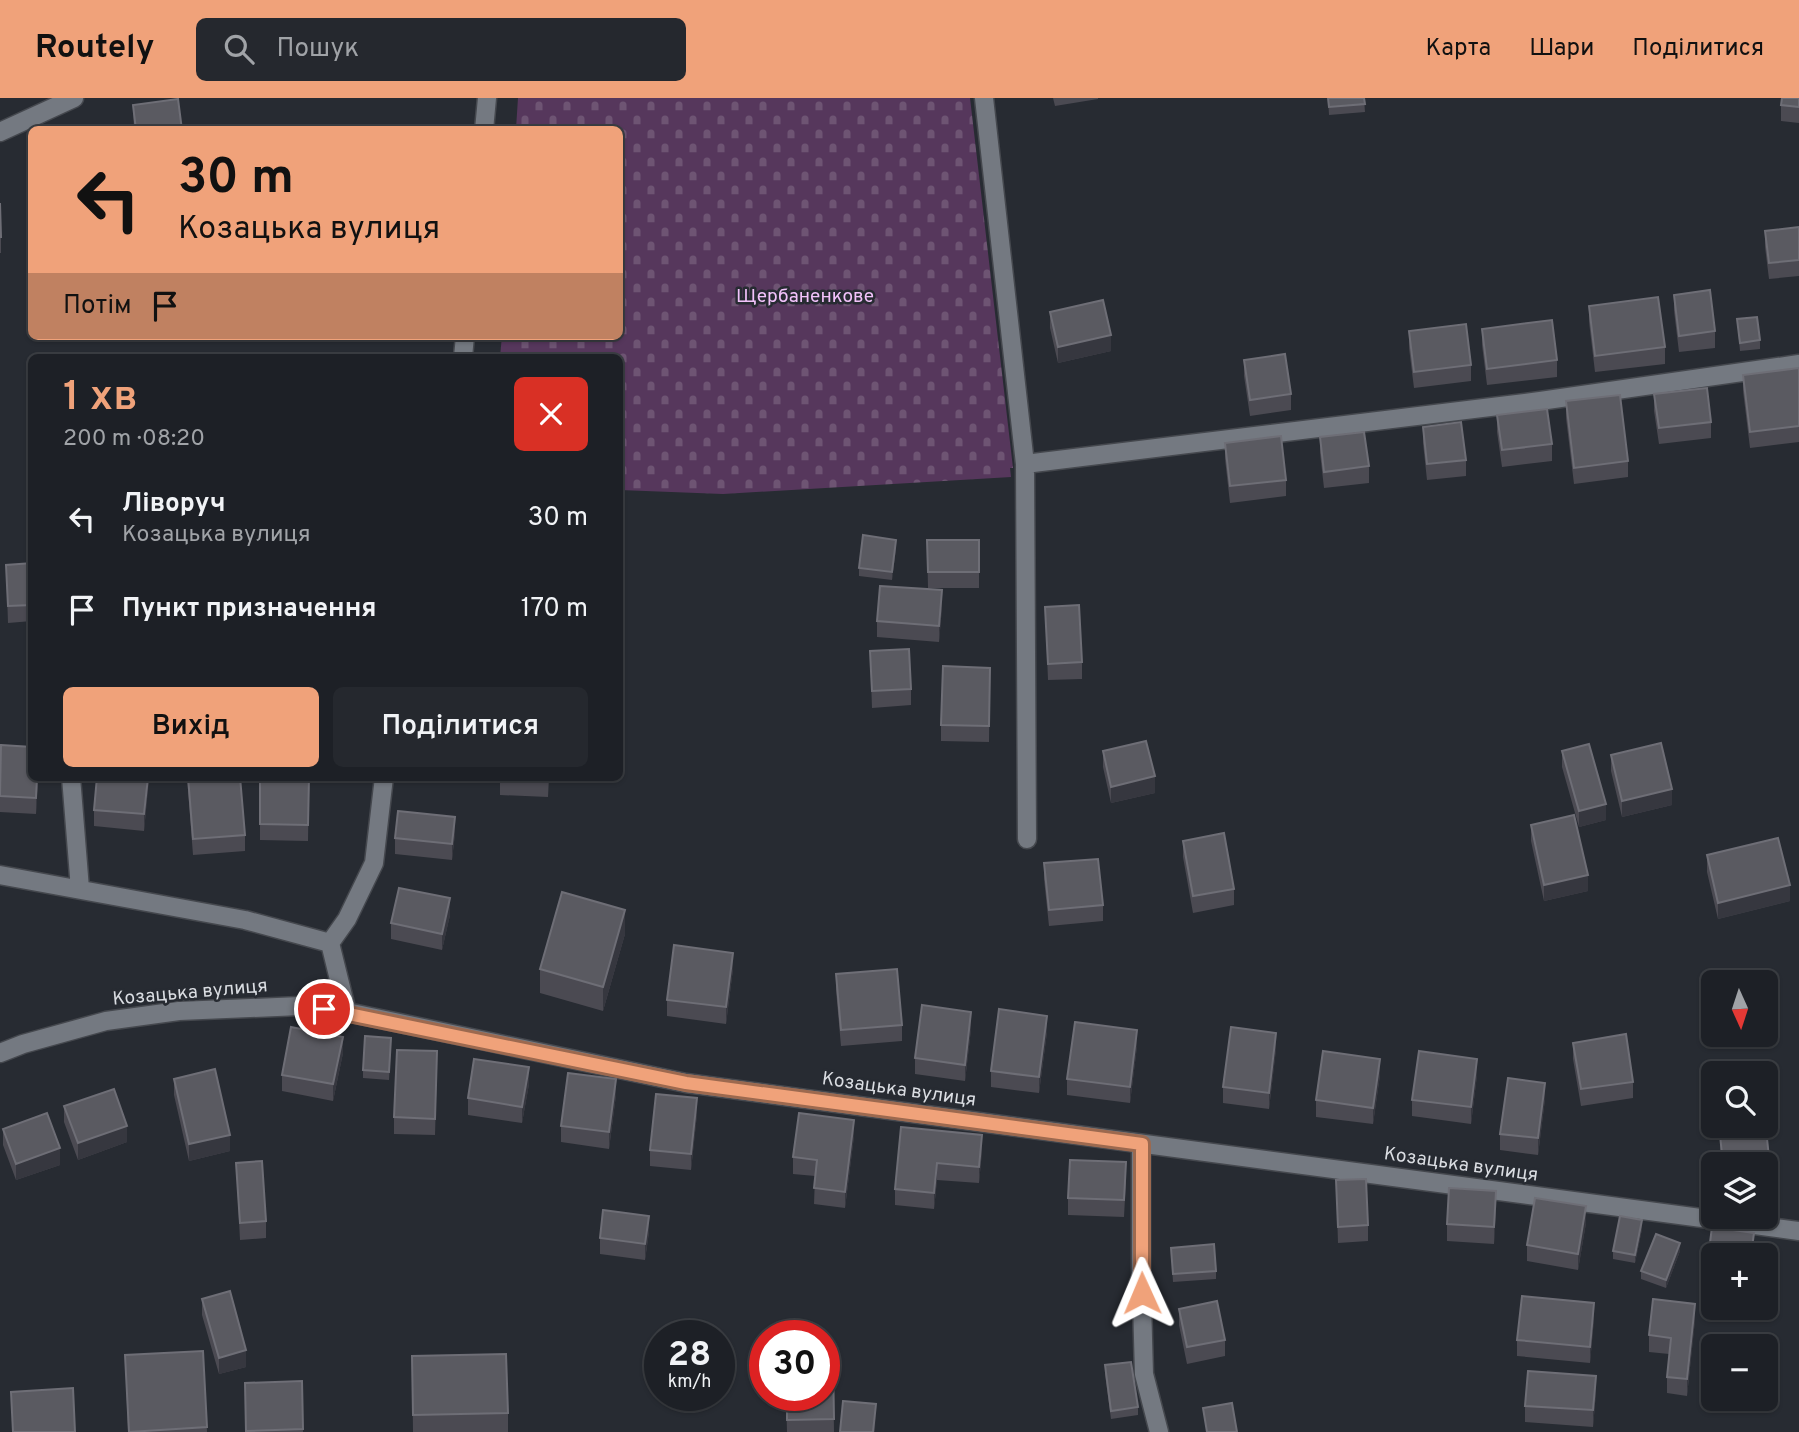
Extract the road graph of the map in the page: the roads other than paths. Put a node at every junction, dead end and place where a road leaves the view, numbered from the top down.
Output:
1 (74, 98) edge
2 (487, 98) edge
3 (984, 98) edge
4 (484, 126) edge
5 (0, 132) edge
6 (1799, 364) edge
7 (1025, 464) junction
8 (71, 781) edge
9 (384, 781) edge
10 (1027, 839) dead end
11 (0, 875) edge
12 (80, 889) junction
13 (330, 943) junction
14 (347, 1012) junction
15 (0, 1053) edge
16 (1142, 1144) junction
17 (1799, 1231) edge
18 (1159, 1432) edge

1 - 5 street
2 - 4 street
3 - 7 street
6 - 7 street
7 - 10 street
8 - 12 street
9 - 13 street
11 - 12 street
12 - 13 street
13 - 14 street
14 - 15 street, Козацька вулиця
14 - 16 street, Козацька вулиця
16 - 17 street, Козацька вулиця
16 - 18 street

